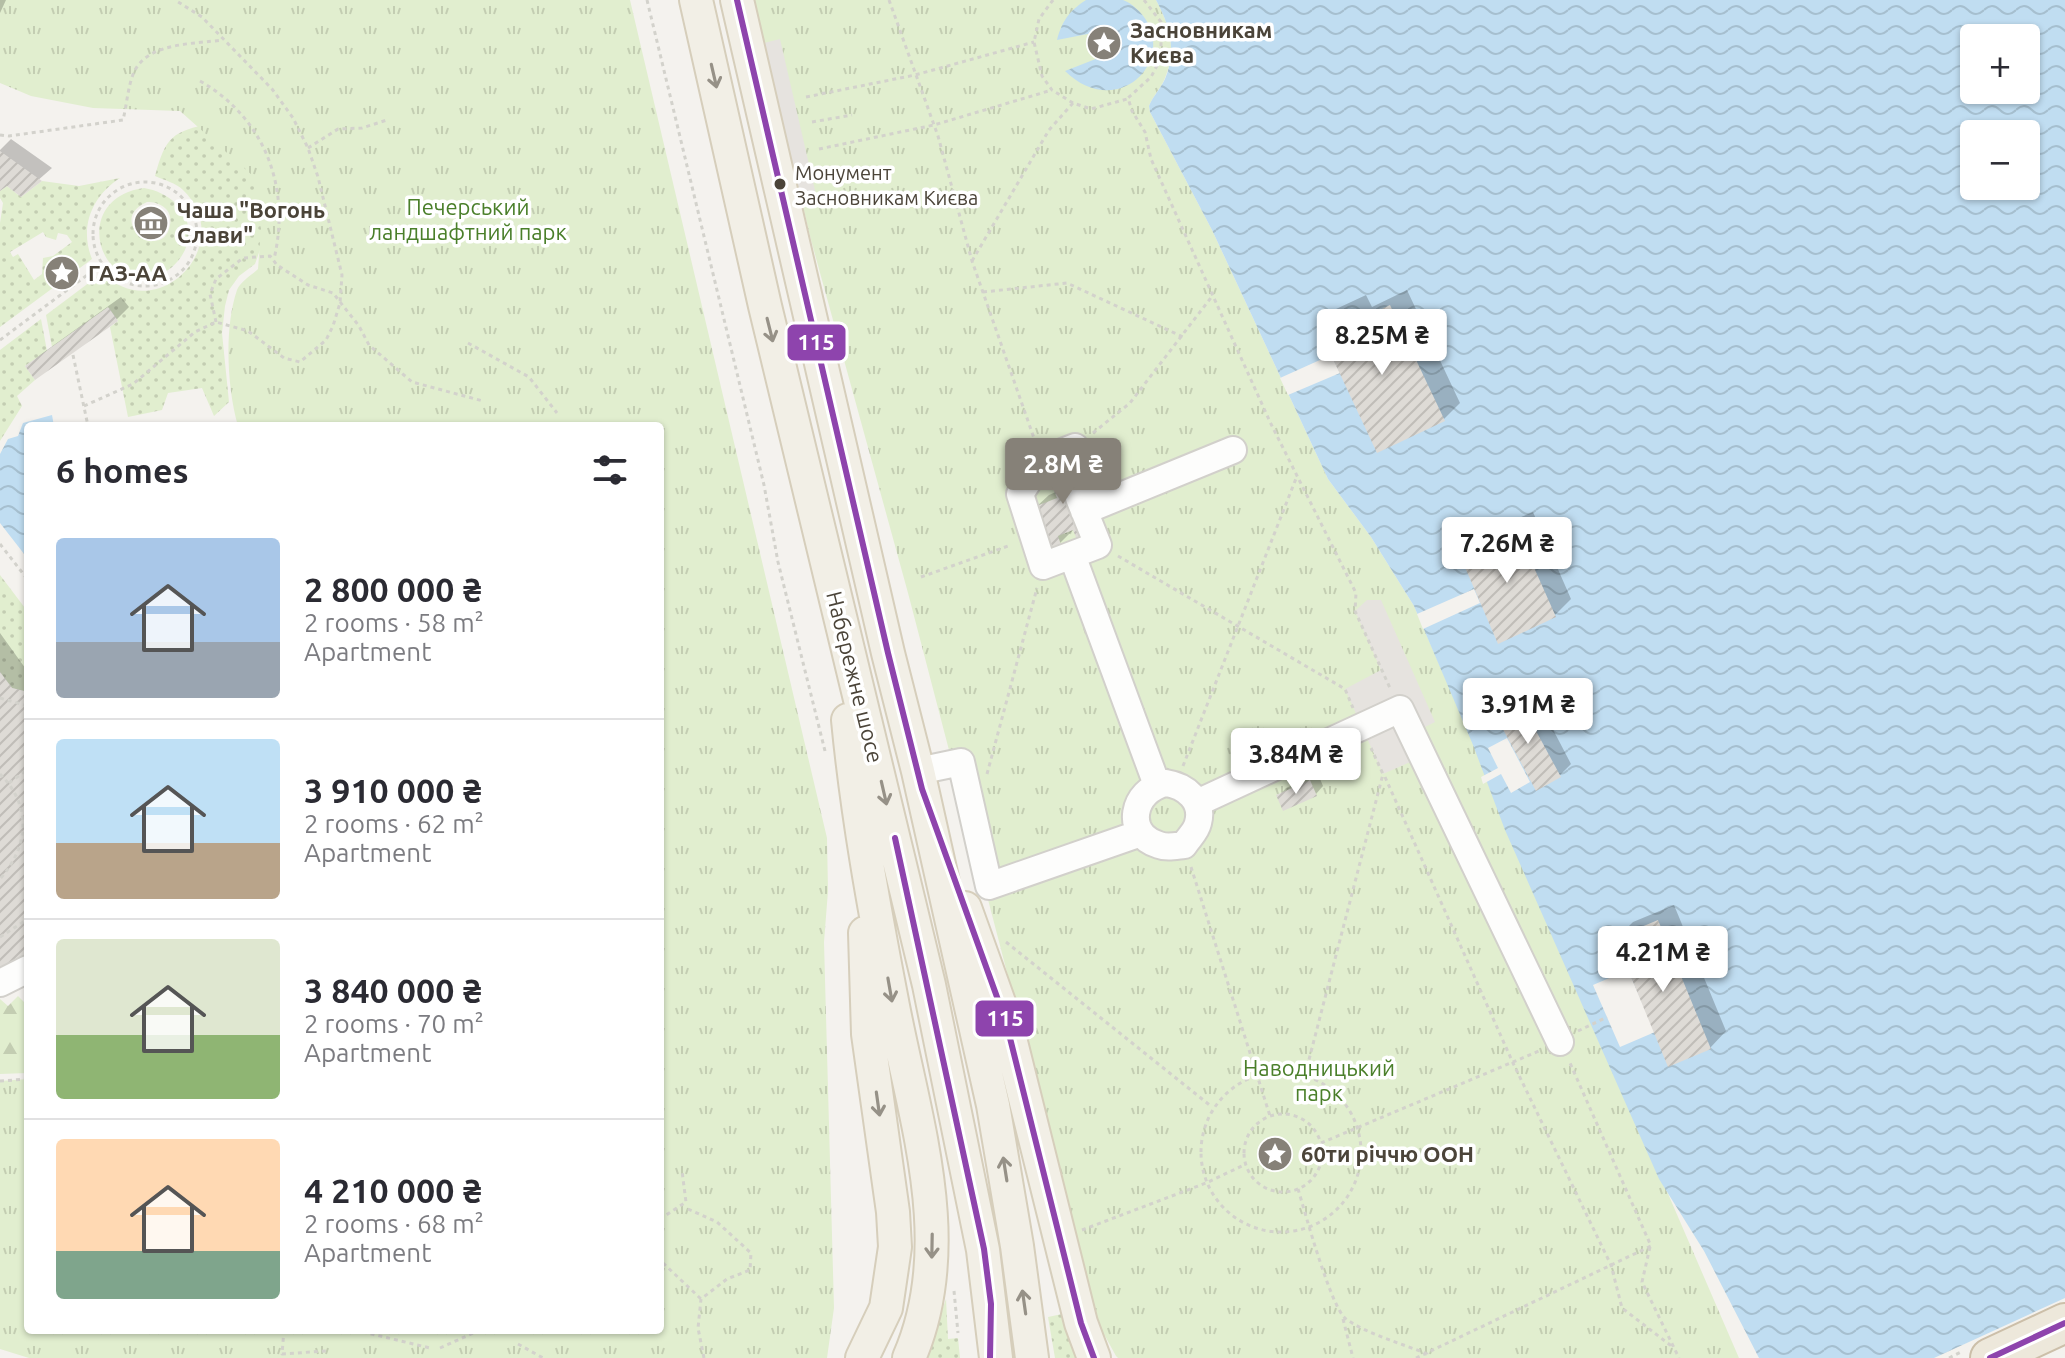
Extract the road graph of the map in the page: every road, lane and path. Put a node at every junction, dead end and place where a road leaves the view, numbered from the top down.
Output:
1 (175, 0) edge
2 (647, 0) edge
3 (696, 0) edge
4 (737, 0) edge
5 (889, 0) edge
6 (1053, 0) edge
7 (1144, 0) edge
8 (222, 40) junction
9 (1034, 42) junction
10 (915, 75) junction
11 (200, 81) dead end
12 (1052, 90) junction
13 (806, 97) dead end
14 (1128, 98) junction
15 (1073, 103) junction
16 (852, 115) dead end
17 (387, 120) dead end
18 (812, 122) dead end
19 (934, 125) junction
20 (0, 135) edge
21 (308, 148) junction
22 (819, 149) dead end
23 (274, 259) junction
24 (972, 261) junction
25 (102, 264) junction
26 (983, 292) junction
27 (1213, 295) junction
28 (340, 303) junction
29 (216, 322) junction
30 (1183, 337) junction
31 (0, 340) edge
32 (468, 343) dead end
33 (73, 355) dead end
34 (483, 401) dead end
35 (84, 406) junction
36 (557, 413) dead end
37 (87, 422) edge
38 (1075, 447) junction
39 (1233, 450) dead end
40 (1042, 460) junction
41 (1297, 476) junction
42 (1084, 511) junction
43 (1032, 537) junction
44 (0, 544) edge
45 (1072, 555) junction
46 (1043, 566) junction
47 (24, 575) edge
48 (921, 577) dead end
49 (837, 609) junction
50 (0, 698) edge
51 (24, 705) edge
52 (1400, 709) junction
53 (827, 760) dead end
54 (24, 772) edge
55 (0, 774) edge
56 (1383, 774) dead end
57 (987, 775) dead end
58 (920, 780) junction
59 (9, 783) junction
60 (1166, 785) junction
61 (1197, 803) junction
62 (1141, 833) junction
63 (1184, 845) junction
64 (866, 858) junction
65 (0, 879) edge
66 (24, 922) edge
67 (0, 937) edge
68 (1000, 937) dead end
69 (24, 971) edge
70 (0, 983) edge
71 (1607, 1017) dead end
72 (1591, 1024) dead end
73 (1560, 1042) junction
74 (1513, 1063) junction
75 (1257, 1075) junction
76 (24, 1079) edge
77 (0, 1081) edge
78 (1213, 1108) junction
79 (1270, 1116) junction
80 (1358, 1127) junction
81 (1321, 1143) junction
82 (1246, 1164) junction
83 (682, 1171) dead end
84 (1206, 1183) junction
85 (1297, 1189) junction
86 (688, 1209) dead end
87 (664, 1216) edge
88 (1310, 1228) junction
89 (1071, 1235) dead end
90 (1651, 1246) junction
91 (664, 1264) edge
92 (1611, 1265) junction
93 (954, 1291) dead end
94 (701, 1299) junction
95 (1342, 1317) junction
96 (2065, 1323) edge
97 (958, 1333) dead end
98 (284, 1334) edge
99 (372, 1334) edge
100 (471, 1334) edge
101 (518, 1344) dead end
102 (430, 1348) dead end
103 (440, 1348) dead end
104 (1674, 1348) junction
105 (993, 1349) edge
106 (2065, 1350) edge
107 (326, 1351) dead end
108 (1427, 1356) edge
109 (543, 1358) edge
110 (704, 1358) edge
111 (862, 1358) edge
112 (909, 1358) edge
113 (1032, 1358) edge
114 (1094, 1358) edge
115 (1353, 1358) edge
116 (1416, 1358) edge
117 (1679, 1358) edge
118 (1990, 1358) edge
119 (2048, 1358) edge

1 - 8 path
2 - 53 path
3 -> 49 main road, Набережне шосе
4 - 58 main road, Набережне шосе
5 - 10 path
6 - 9 path
7 - 14 path
8 - 20 path
8 - 21 path
9 - 10 path
9 - 12 path
10 - 13 path
10 - 19 path
11 - 23 path
12 - 15 path
12 - 19 path
14 - 15 path
14 - 27 path
15 - 24 path
16 - 18 path
17 - 21 path
19 - 22 path
19 - 24 path
21 - 28 path
23 - 28 path
23 - 29 path
24 - 26 path
25 - 25 path
25 - 31 path
26 - 30 path
26 - 40 path
27 - 30 path
27 - 41 path
28 - 29 path
28 - 34 path
29 - 35 path
30 - 38 path
32 - 36 path
33 - 35 path
35 - 37 path
38 - 40 street
38 - 42 street
39 - 42 street
40 - 43 street
41 - 52 path
41 - 60 path
42 - 45 street
43 - 46 street
43 - 48 path
44 - 47 path
45 - 46 street
45 - 60 street
46 - 57 path
49 - 64 main road
49 -> 105 main road, Набережне шосе
50 - 51 path
52 - 61 street
52 - 73 street
54 - 59 path
55 - 59 path
56 - 74 path
58 - 62 street
113 -> 58 main road, Набережне шосе
58 - 114 main road
59 - 65 path
60 - 61 street
60 - 62 street
61 - 63 street
62 - 63 street
63 - 75 path
64 -> 111 main road
64 -> 112 main road
66 - 67 path
68 - 78 path
69 - 70 street
71 - 72 path
73 - 74 path
73 - 90 path
74 - 80 path
74 - 92 path
75 - 78 path
75 - 79 path
75 - 80 path
76 - 77 path
78 - 84 path
79 - 81 path
79 - 82 path
80 - 81 path
80 - 88 path
81 - 85 path
82 - 84 path
82 - 85 path
83 - 87 path
84 - 88 path
84 - 89 path
85 - 88 path
86 - 94 path
88 - 95 path
90 - 92 path
90 - 104 path
91 - 94 path
92 - 104 path
92 - 108 path
93 - 97 path
94 - 110 path
95 - 108 path
95 - 115 path
96 - 118 highway
98 - 107 path
99 - 102 path
100 - 103 path
101 - 109 path
104 - 117 path
106 - 119 highway
108 - 116 path

